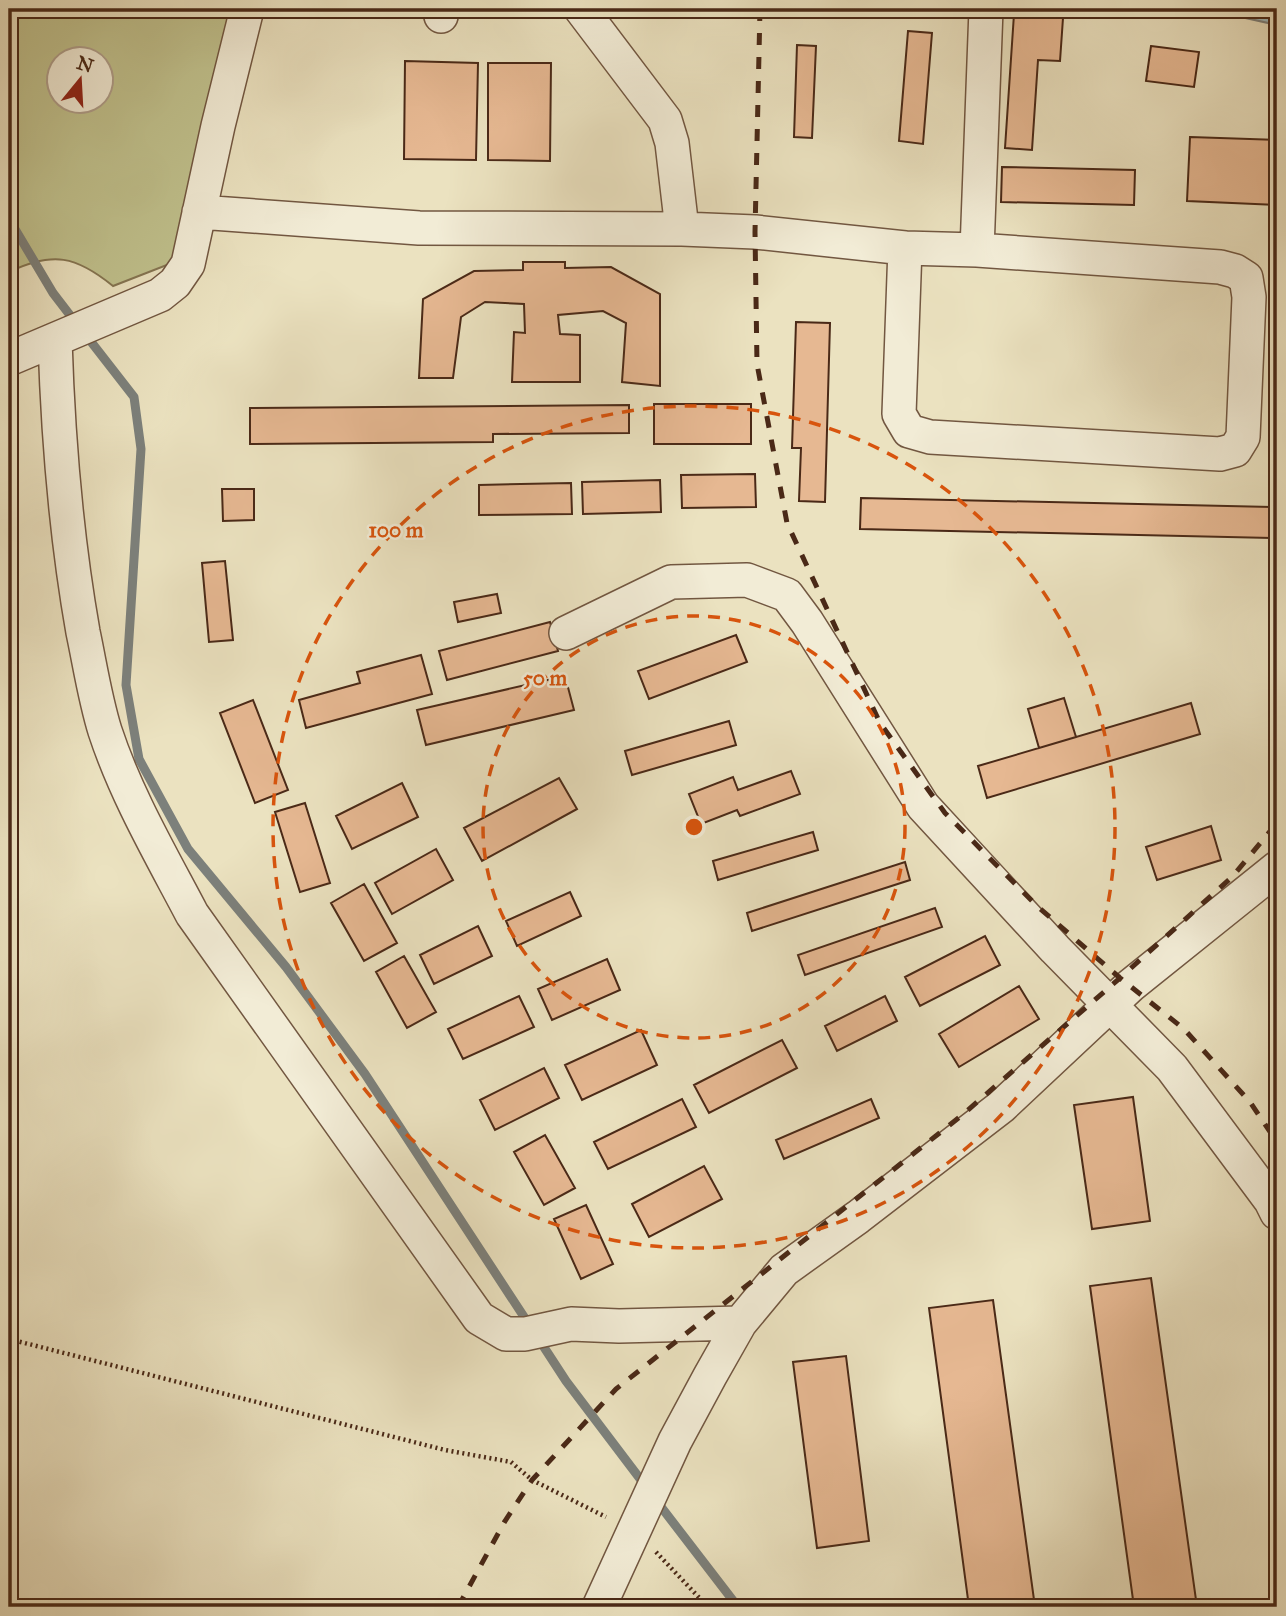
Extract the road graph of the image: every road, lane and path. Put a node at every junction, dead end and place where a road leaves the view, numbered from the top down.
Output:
1 (247, 9) edge
2 (581, 9) edge
3 (986, 9) edge
4 (199, 212) junction
5 (682, 229) junction
6 (905, 248) junction
7 (977, 250) junction
8 (55, 340) junction
9 (9, 359) edge
10 (566, 633) dead end
11 (1277, 868) edge
12 (1277, 1213) edge
13 (740, 1323) junction
14 (9, 1339) edge
15 (532, 1480) dead end
16 (599, 1607) edge

1 - 4 street
2 - 5 street
3 - 7 street
4 - 5 street
4 - 8 street
5 - 6 street
6 - 7 street
6 - 7 street
8 - 9 street
8 - 13 street
10 - 12 street
11 - 13 street
13 - 16 street
14 - 15 path

